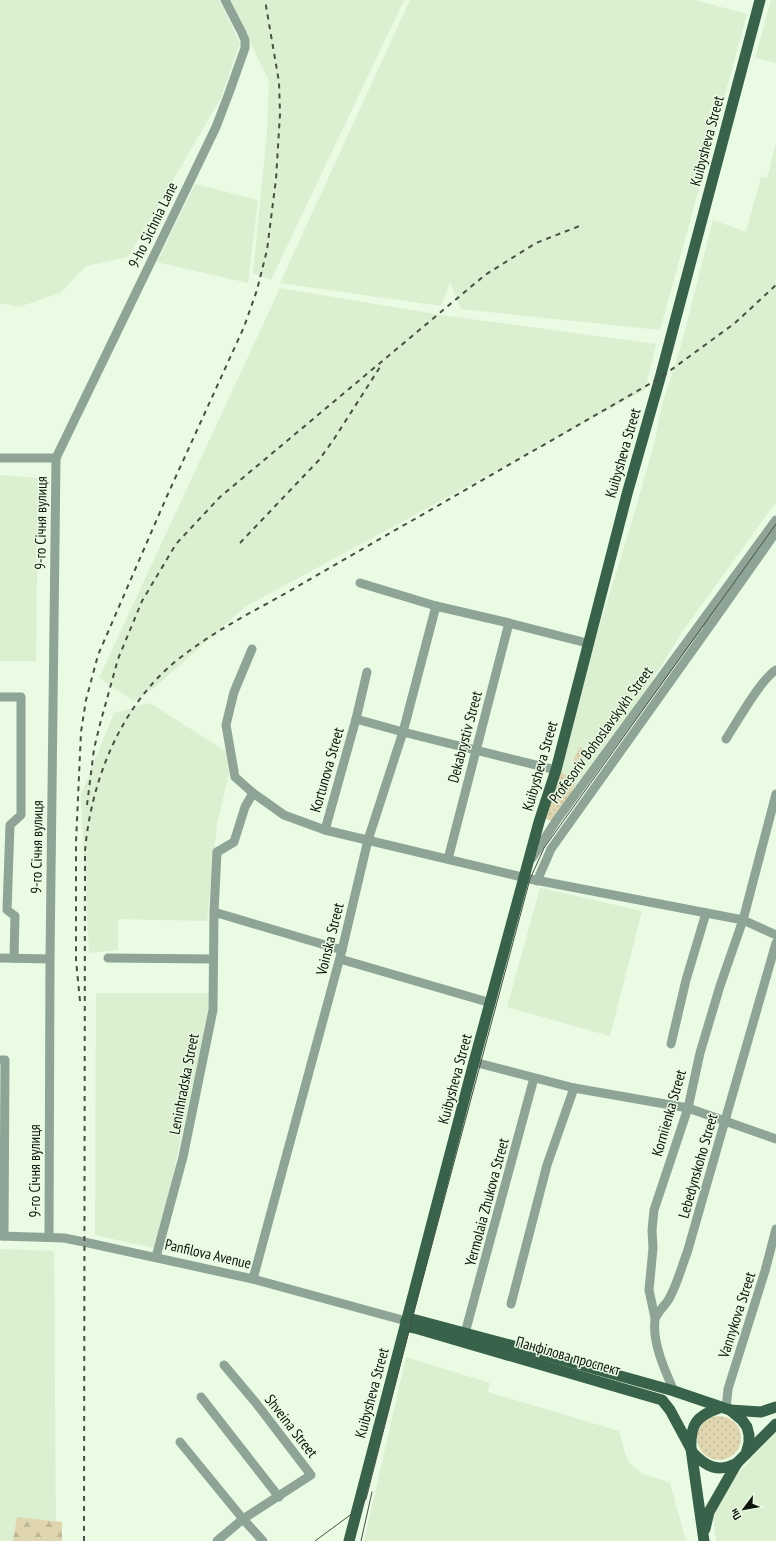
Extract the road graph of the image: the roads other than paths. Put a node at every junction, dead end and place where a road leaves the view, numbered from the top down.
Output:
1 (225, 0) edge
2 (760, 0) edge
3 (0, 458) edge
4 (56, 458) junction
5 (776, 520) edge
6 (776, 532) edge
7 (360, 583) dead end
8 (436, 606) junction
9 (509, 623) junction
10 (712, 623) junction
11 (698, 625) junction
12 (587, 644) junction
13 (252, 649) dead end
14 (776, 670) edge
15 (367, 672) dead end
16 (0, 697) edge
17 (356, 719) junction
18 (403, 732) junction
19 (726, 739) dead end
20 (476, 750) junction
21 (556, 770) junction
22 (253, 793) junction
23 (776, 794) edge
24 (325, 830) junction
25 (368, 840) junction
26 (448, 859) junction
27 (529, 863) junction
28 (524, 877) junction
29 (537, 881) junction
30 (214, 912) junction
31 (706, 913) junction
32 (743, 920) junction
33 (776, 935) edge
34 (776, 943) edge
35 (341, 955) junction
36 (0, 958) edge
37 (14, 958) junction
38 (108, 958) dead end
39 (50, 959) junction
40 (212, 959) junction
41 (491, 1003) junction
42 (671, 1044) dead end
43 (0, 1060) edge
44 (474, 1062) junction
45 (534, 1078) junction
46 (574, 1088) junction
47 (688, 1108) junction
48 (726, 1121) junction
49 (776, 1139) edge
50 (776, 1229) edge
51 (2, 1236) edge
52 (48, 1237) junction
53 (156, 1257) junction
54 (253, 1279) junction
55 (511, 1304) dead end
56 (655, 1318) junction
57 (408, 1324) junction
58 (465, 1333) junction
59 (224, 1365) dead end
60 (674, 1391) junction
61 (200, 1397) dead end
62 (776, 1407) edge
63 (725, 1409) junction
64 (776, 1424) edge
65 (180, 1442) dead end
66 (691, 1451) junction
67 (746, 1454) junction
68 (737, 1463) junction
69 (279, 1497) junction
70 (243, 1519) junction
71 (704, 1537) edge
72 (217, 1541) edge
73 (262, 1541) edge
74 (349, 1541) edge

1 - 4 street, 9-ho Sichnia Lane
2 - 12 main road, Kuibysheva Street
3 - 4 street
4 - 39 street, 9-го Січня вулиця
5 - 11 street, Profesoriv Bohoslavskykh Street
6 - 10 street
7 - 8 street
8 - 9 street
8 - 18 street, Voinska Street
9 - 12 street
9 - 20 street, Dekabrystiv Street
10 - 11 street
10 - 29 street
11 - 27 street, Profesoriv Bohoslavskykh Street
12 - 21 main road, Kuibysheva Street
13 - 22 street, Kortunova Street
14 - 19 street
15 - 17 street, Kortunova Street
16 - 37 street
17 - 18 street
17 - 24 street, Kortunova Street
18 - 20 street
18 - 25 street, Voinska Street
20 - 21 street
20 - 26 street, Dekabrystiv Street
21 - 27 main road, Kuibysheva Street
22 - 24 street, Kortunova Street
22 - 30 street, Leninhradska Street
23 - 32 street
24 - 25 street
25 - 26 street
25 - 35 street, Voinska Street
26 - 28 street
27 - 28 main road, Kuibysheva Street
28 - 29 street
28 - 41 main road, Kuibysheva Street
29 - 31 street
30 - 35 street
30 - 40 street, Leninhradska Street
31 - 32 street
31 - 42 street
32 - 33 street
32 - 47 street, Korniienka Street
34 - 48 street, Lebedynskoho Street
35 - 41 street
35 - 54 street, Voinska Street
36 - 37 street
37 - 39 street
38 - 40 street
39 - 52 street, 9-го Січня вулиця
40 - 53 street, Leninhradska Street
41 - 44 main road, Kuibysheva Street
43 - 51 street
44 - 45 street
44 - 57 main road, Kuibysheva Street
45 - 46 street
45 - 58 street, Yermolaia Zhukova Street
46 - 47 street
46 - 55 street
47 - 48 street
47 - 56 street, Korniienka Street
48 - 49 street
48 - 56 street, Lebedynskoho Street
50 - 63 street, Vannykova Street
51 - 52 street, Panfilova Avenue
52 - 53 street, Panfilova Avenue
53 - 54 street, Panfilova Avenue
54 - 57 street, Panfilova Avenue
56 - 60 street
57 - 58 main road
57 - 66 main road, Панфілова проспект
57 - 74 main road, Kuibysheva Street
58 - 60 main road
59 - 69 street, Shveina Street
60 - 63 main road
61 - 69 street
62 - 63 main road
63 - 66 main road
63 - 67 main road
64 - 67 main road
65 - 70 street
66 - 68 main road
66 - 71 main road
67 - 68 main road
68 - 71 main road
69 - 70 street, Shveina Street
70 - 72 street, Shveina Street
70 - 73 street

